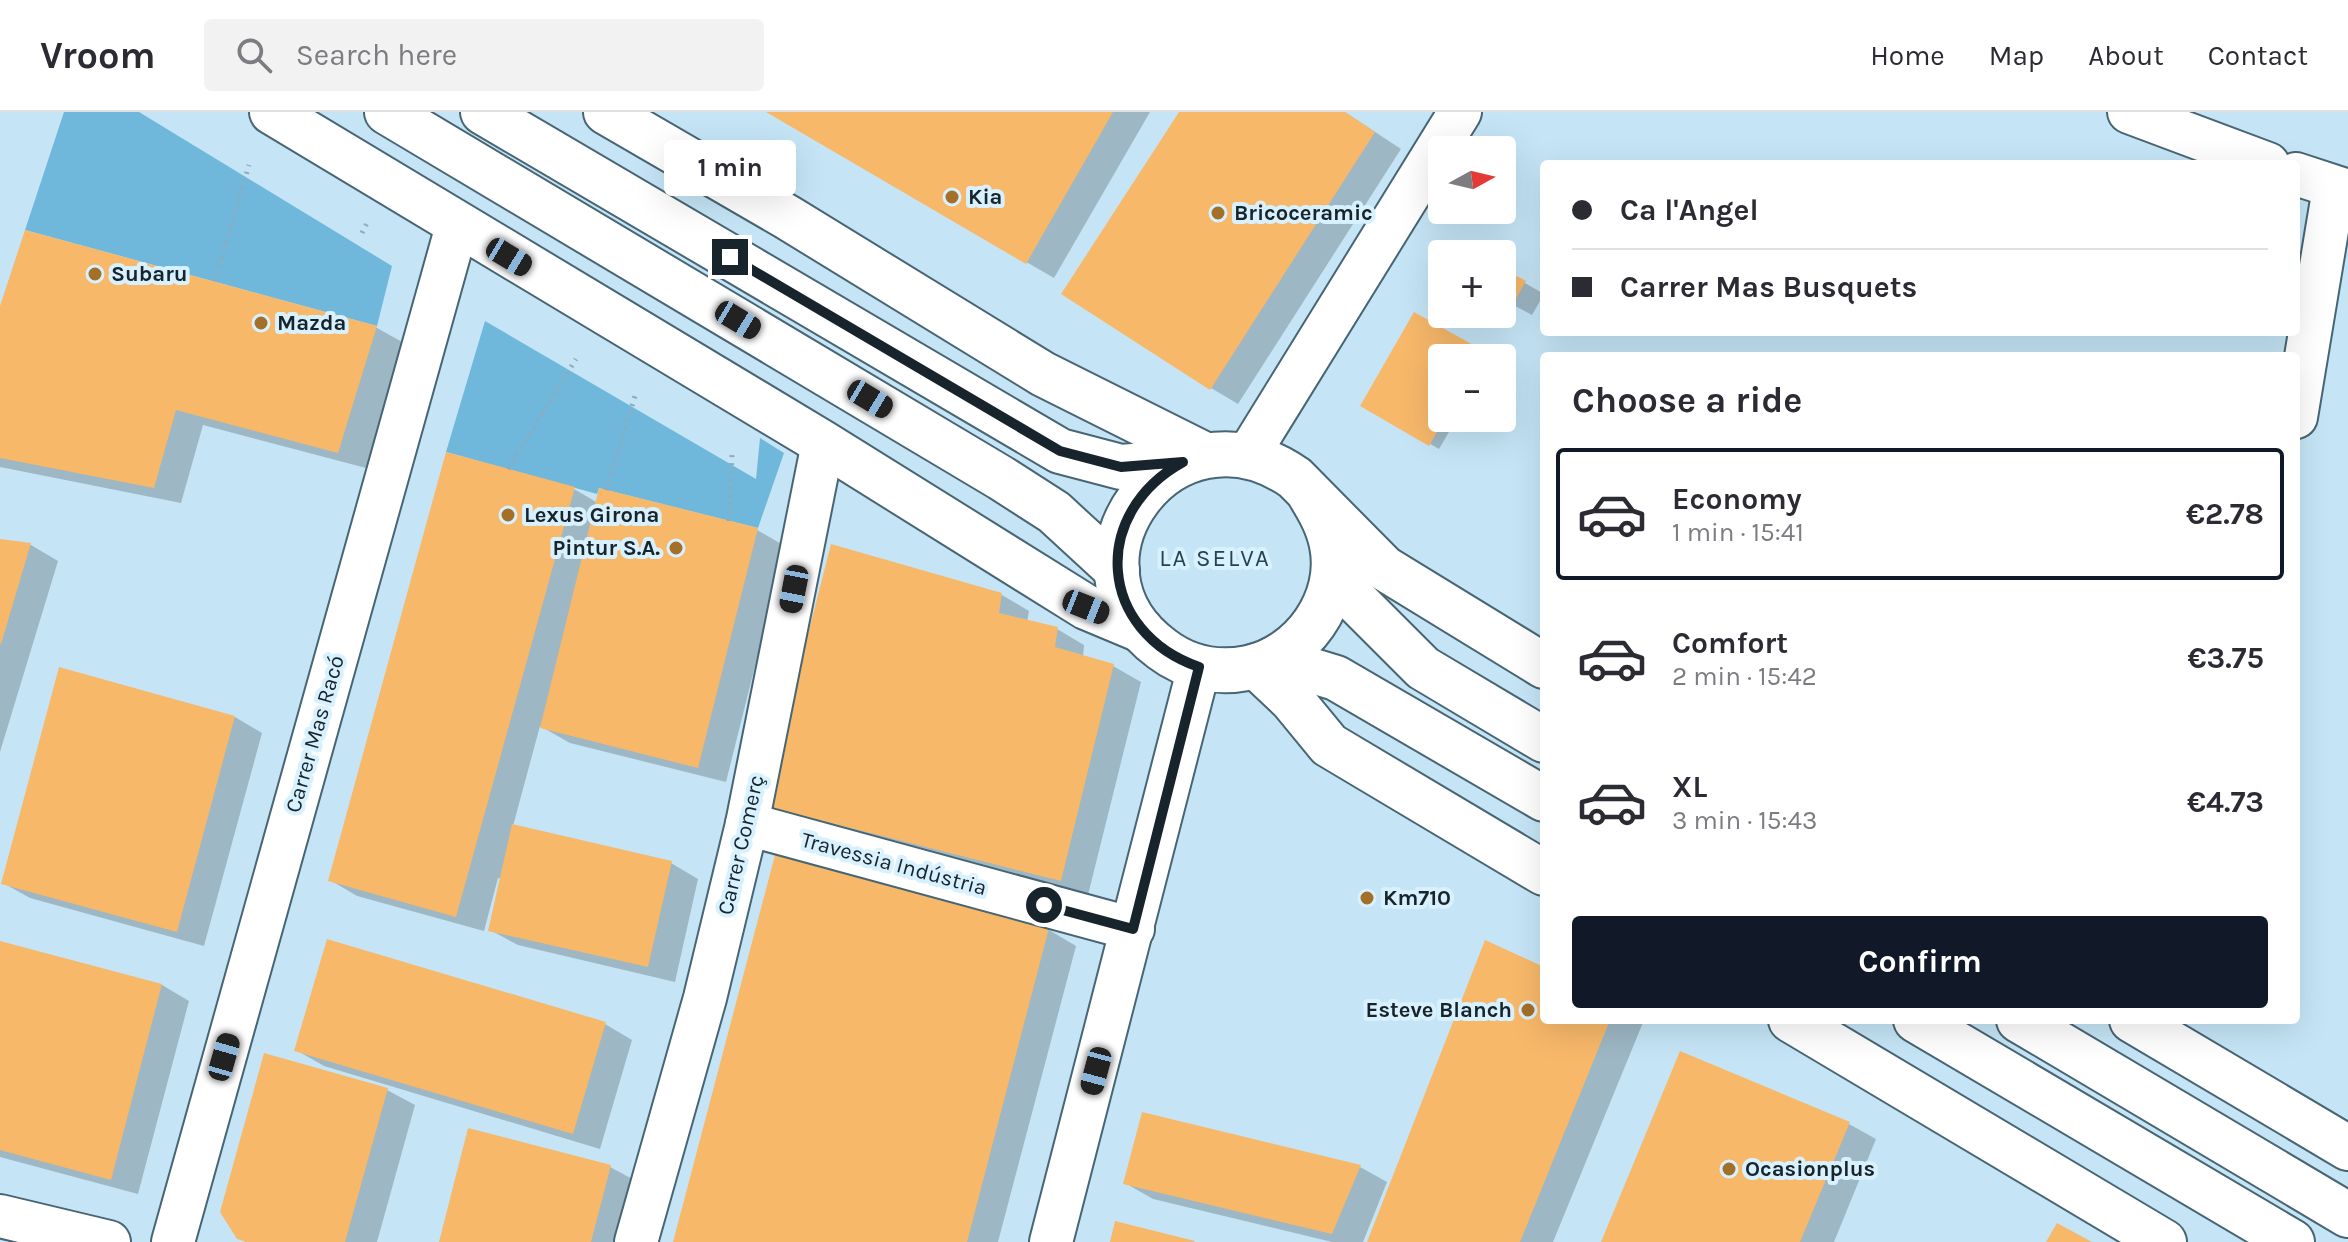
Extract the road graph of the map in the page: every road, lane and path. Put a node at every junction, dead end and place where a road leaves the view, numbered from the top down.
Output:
1 (272, 112) edge
2 (387, 112) edge
3 (483, 112) edge
4 (606, 112) edge
5 (1460, 112) edge
6 (2129, 112) edge
7 (2257, 160) edge
8 (249, 165) dead end
9 (2326, 184) edge
10 (457, 226) junction
11 (214, 281) dead end
12 (576, 359) dead end
13 (2300, 386) edge
14 (635, 396) dead end
15 (823, 443) junction
16 (732, 455) dead end
17 (1248, 455) junction
18 (1194, 459) junction
19 (508, 469) dead end
20 (606, 490) dead end
21 (1307, 490) junction
22 (729, 521) dead end
23 (1117, 570) junction
24 (1333, 578) junction
25 (1141, 630) junction
26 (1265, 663) junction
27 (1540, 664) edge
28 (1199, 667) junction
29 (1540, 738) edge
30 (1540, 797) edge
31 (747, 824) junction
32 (1540, 871) edge
33 (1133, 929) junction
34 (1798, 1024) edge
35 (1923, 1024) edge
36 (2026, 1024) edge
37 (2139, 1024) edge
38 (2348, 1148) edge
39 (2348, 1215) edge
40 (0, 1216) edge
41 (109, 1242) edge
42 (173, 1242) edge
43 (636, 1242) edge
44 (1051, 1242) edge
45 (2164, 1242) edge
46 (2292, 1242) edge

1 - 10 main road
2 - 23 main road
3 - 18 main road
4 - 18 main road
5 - 17 street
6 - 7 street
8 - 11 path
9 - 13 street
10 - 15 main road
10 - 42 street, Carrer Mas Racó
12 - 19 path
14 - 20 path
15 - 25 main road
15 - 31 street, Carrer Comerç
16 - 22 path
17 - 18 main road
17 - 21 main road
18 - 23 main road
21 - 24 main road
21 - 27 main road
23 - 25 main road
24 - 26 main road
24 - 29 main road
25 - 28 main road
26 - 28 main road
26 - 30 main road
26 - 32 main road
28 - 33 street
31 - 33 street, Travessia Indústria
31 - 43 street, Carrer Comerç
33 - 44 street
34 - 45 main road
35 - 46 main road
36 - 39 main road
37 - 38 main road
40 - 41 street

